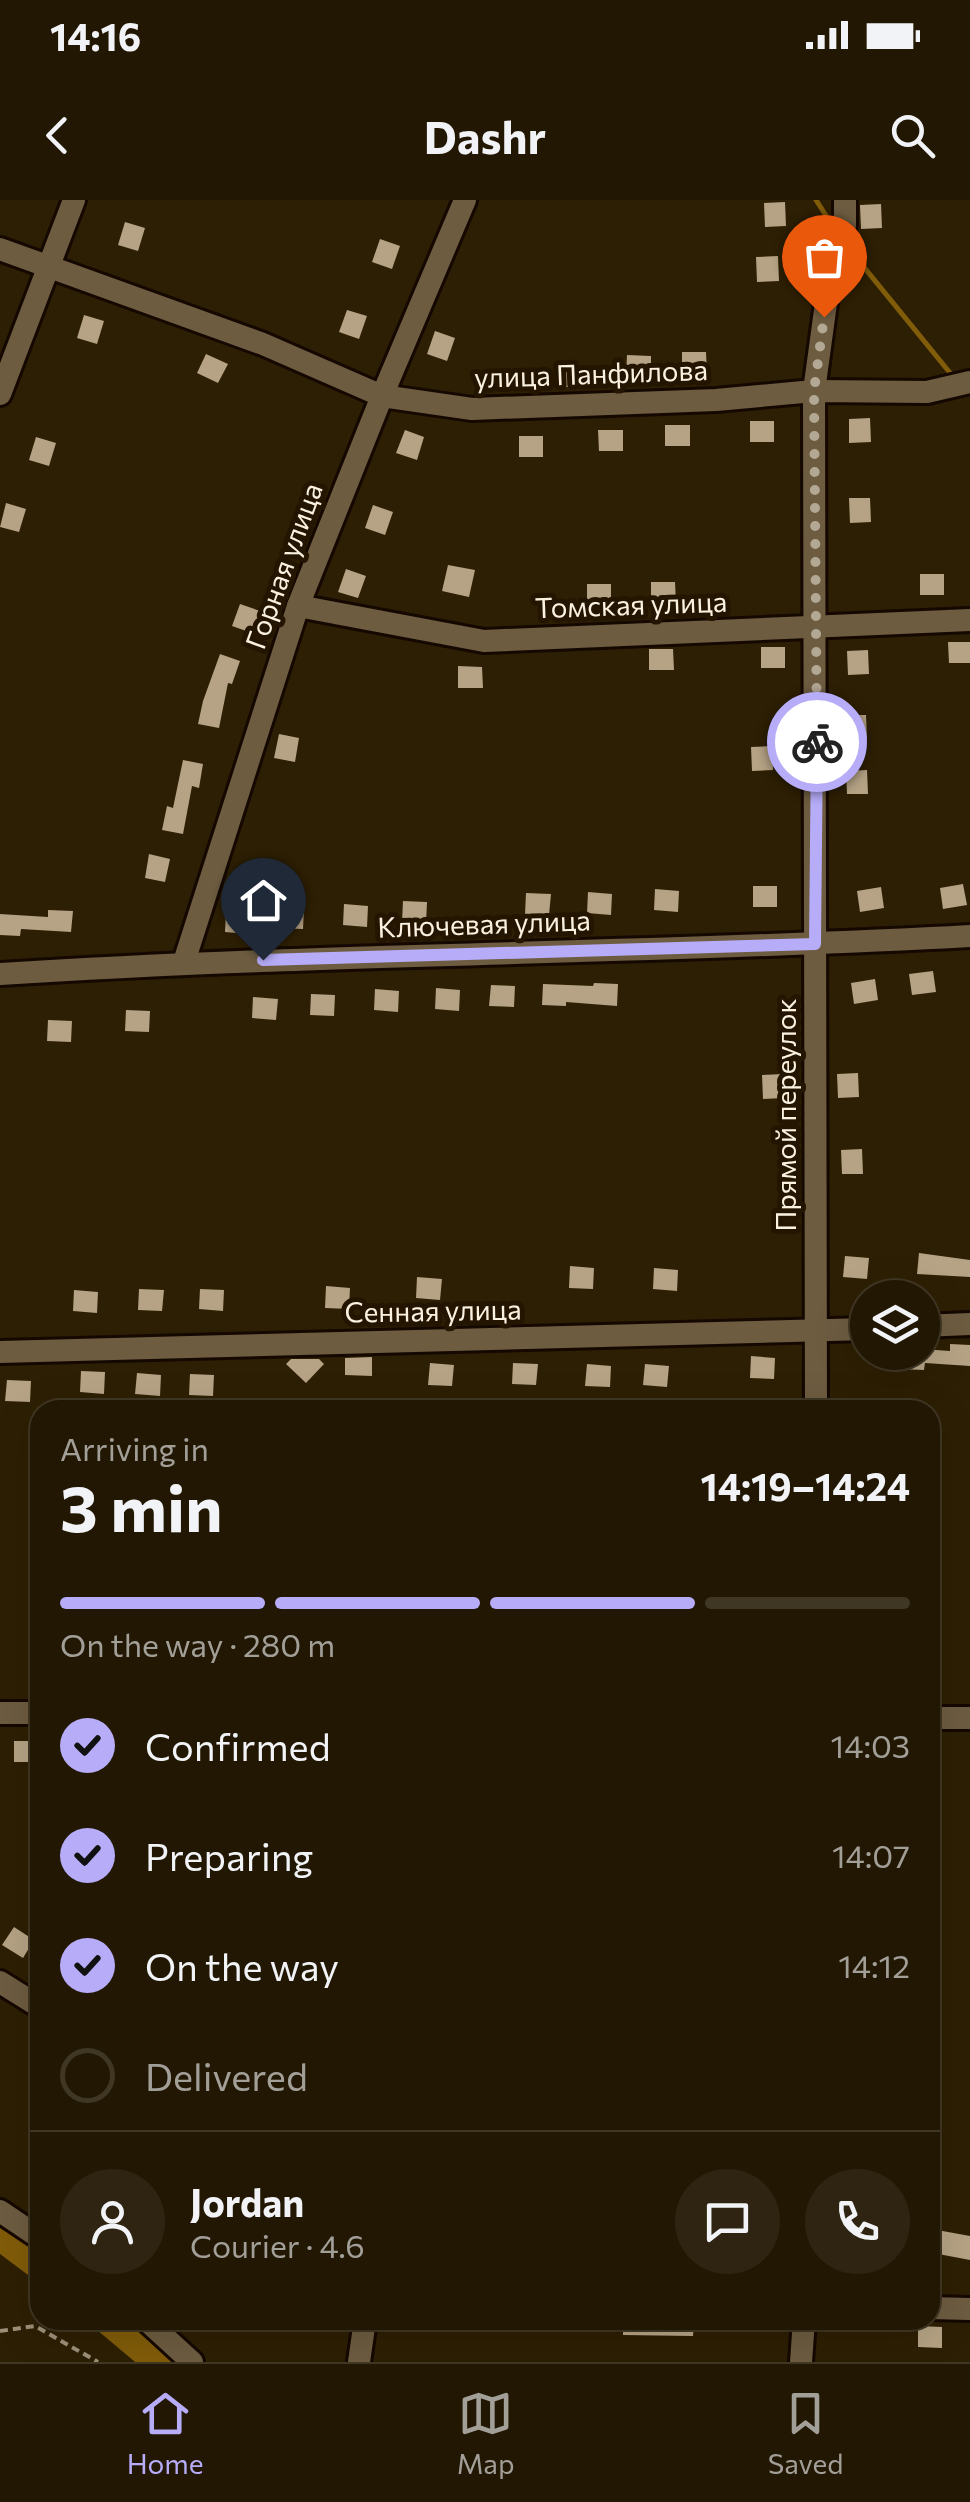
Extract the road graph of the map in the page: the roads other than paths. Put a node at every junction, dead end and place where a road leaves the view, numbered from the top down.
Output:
1 (74, 200) edge
2 (466, 200) edge
3 (846, 200) edge
4 (845, 224) road end
5 (0, 249) edge
6 (51, 267) junction
7 (828, 281) road end
8 (970, 382) edge
9 (814, 391) junction
10 (0, 394) edge
11 (382, 396) junction
12 (298, 606) junction
13 (970, 620) edge
14 (817, 629) junction
15 (970, 936) edge
16 (815, 944) junction
17 (184, 962) junction
18 (0, 974) edge
19 (970, 1324) edge
20 (940, 1325) edge
21 (850, 1330) edge
22 (816, 1332) junction
23 (0, 1352) edge
24 (816, 1400) edge
25 (0, 1713) edge
26 (30, 1713) edge
27 (940, 1718) edge
28 (970, 1718) edge
29 (0, 1982) edge
30 (30, 2001) edge
31 (0, 2211) edge
32 (30, 2231) edge
33 (940, 2308) edge
34 (970, 2309) edge
35 (157, 2330) edge
36 (364, 2330) edge
37 (803, 2330) edge
38 (192, 2362) edge
39 (359, 2362) edge
40 (801, 2362) edge

1 - 6 street
2 - 11 street, Горная улица
3 - 4 street
5 - 6 street, улица Панфилова
6 - 10 street
6 - 11 street, улица Панфилова
7 - 9 street, Прямой переулок
8 - 9 street, улица Панфилова
9 - 11 street, улица Панфилова
9 - 14 street, Прямой переулок
11 - 12 street, Горная улица
12 - 14 street, Томская улица
12 - 17 street, Горная улица
13 - 14 street, Томская улица
14 - 16 street, Прямой переулок
15 - 16 street, Ключевая улица
16 - 17 street, Ключевая улица
16 - 22 street, Прямой переулок
17 - 18 street, Ключевая улица
19 - 20 street
21 - 22 street, Сенная улица
22 - 23 street, Сенная улица
22 - 24 street, Прямой переулок
25 - 26 street
27 - 28 street
29 - 30 street
31 - 32 street
33 - 34 street
35 - 38 street
36 - 39 street
37 - 40 street

